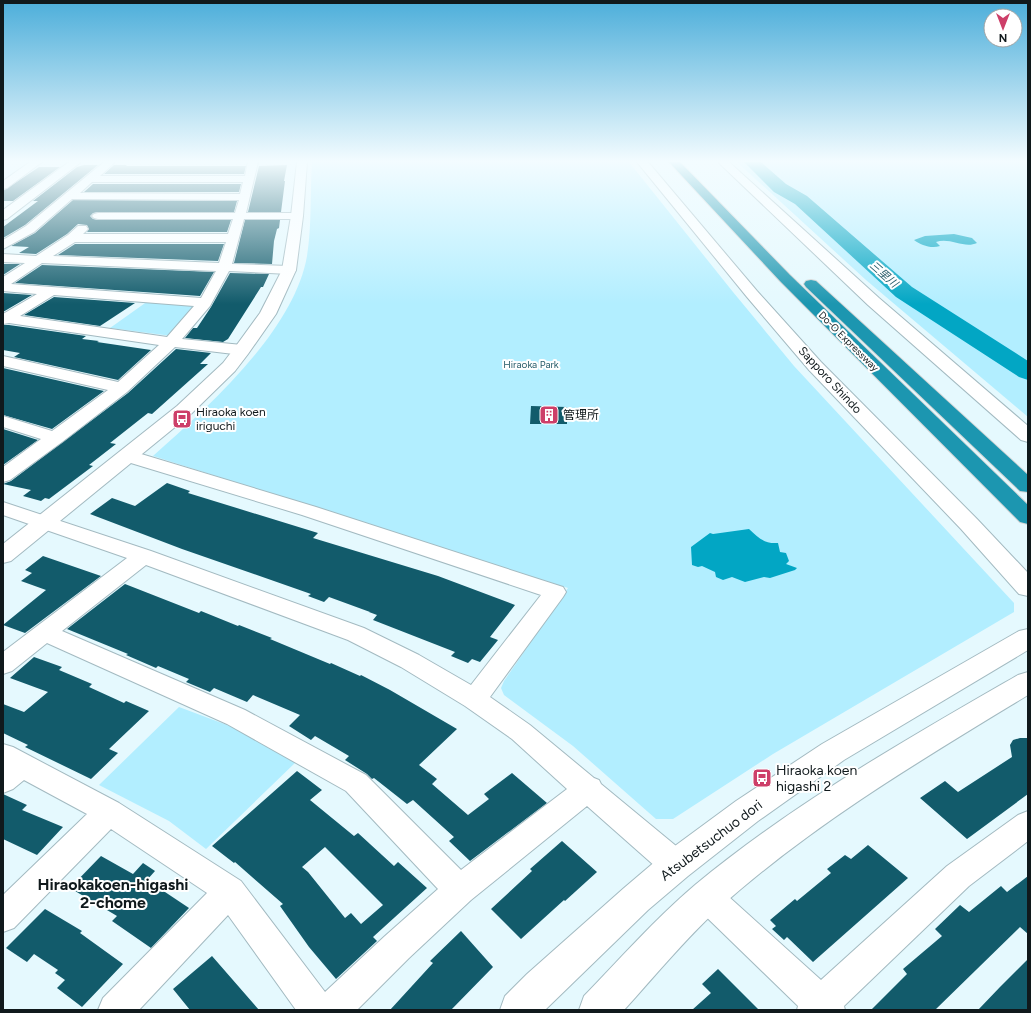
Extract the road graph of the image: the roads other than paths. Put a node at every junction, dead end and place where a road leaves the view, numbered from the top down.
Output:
1 (12, 209) edge
2 (54, 209) edge
3 (105, 209) edge
4 (241, 209) edge
5 (298, 209) edge
6 (681, 209) edge
7 (719, 209) edge
8 (737, 209) edge
9 (773, 209) edge
10 (3, 216) edge
11 (98, 216) junction
12 (239, 216) junction
13 (297, 216) junction
14 (72, 238) junction
15 (234, 238) junction
16 (3, 245) edge
17 (3, 258) edge
18 (38, 259) junction
19 (224, 268) junction
20 (289, 270) junction
21 (3, 282) edge
22 (3, 287) edge
23 (51, 291) junction
24 (205, 303) junction
25 (4, 319) edge
26 (171, 342) junction
27 (242, 350) junction
28 (3, 362) edge
29 (121, 388) junction
30 (3, 421) edge
31 (1028, 436) edge
32 (56, 438) junction
33 (128, 456) junction
34 (3, 476) edge
35 (1028, 486) edge
36 (3, 508) edge
37 (1028, 517) edge
38 (46, 522) junction
39 (3, 556) edge
40 (143, 556) junction
41 (1028, 588) edge
42 (45, 633) junction
43 (1028, 638) edge
44 (3, 666) edge
45 (1028, 682) edge
46 (474, 699) junction
47 (9, 767) edge
48 (588, 788) junction
49 (109, 812) junction
50 (1028, 824) edge
51 (676, 865) junction
52 (230, 890) junction
53 (460, 890) junction
54 (707, 897) junction
55 (3, 917) edge
56 (821, 1007) edge
57 (115, 1010) edge
58 (317, 1010) edge
59 (332, 1010) edge
60 (519, 1010) edge
61 (598, 1010) edge

1 - 10 street
2 - 16 street
3 - 11 street
4 - 12 street
5 - 13 street
6 - 41 street, Sapporo Shindo
7 - 37 highway, Do-O Expressway
8 - 35 highway, Do-O Expressway
9 - 31 street
11 - 12 street
11 - 14 street
12 - 13 street
12 - 15 street
13 - 20 street
14 - 15 street
14 - 18 street
15 - 19 street
17 - 18 street
18 - 19 street
18 - 21 street
19 - 20 street
19 - 24 street
20 - 27 street
22 - 23 street
23 - 24 street
23 - 25 street
24 - 26 street
25 - 26 street
26 - 27 street
26 - 29 street
27 - 33 street
28 - 29 street
29 - 32 street
30 - 32 street
32 - 34 street
33 - 38 street
33 - 46 street
36 - 38 street
38 - 39 street
38 - 40 street
40 - 42 street
40 - 46 street
42 - 44 street
42 - 53 street
43 - 51 street, Atsubetsuchuo dori
45 - 54 street
46 - 48 street
47 - 49 street
48 - 51 street
48 - 53 street
49 - 52 street
49 - 55 street
50 - 56 street
51 - 60 street, Atsubetsuchuo dori
52 - 57 street
52 - 58 street
53 - 59 street
54 - 56 street
54 - 61 street

